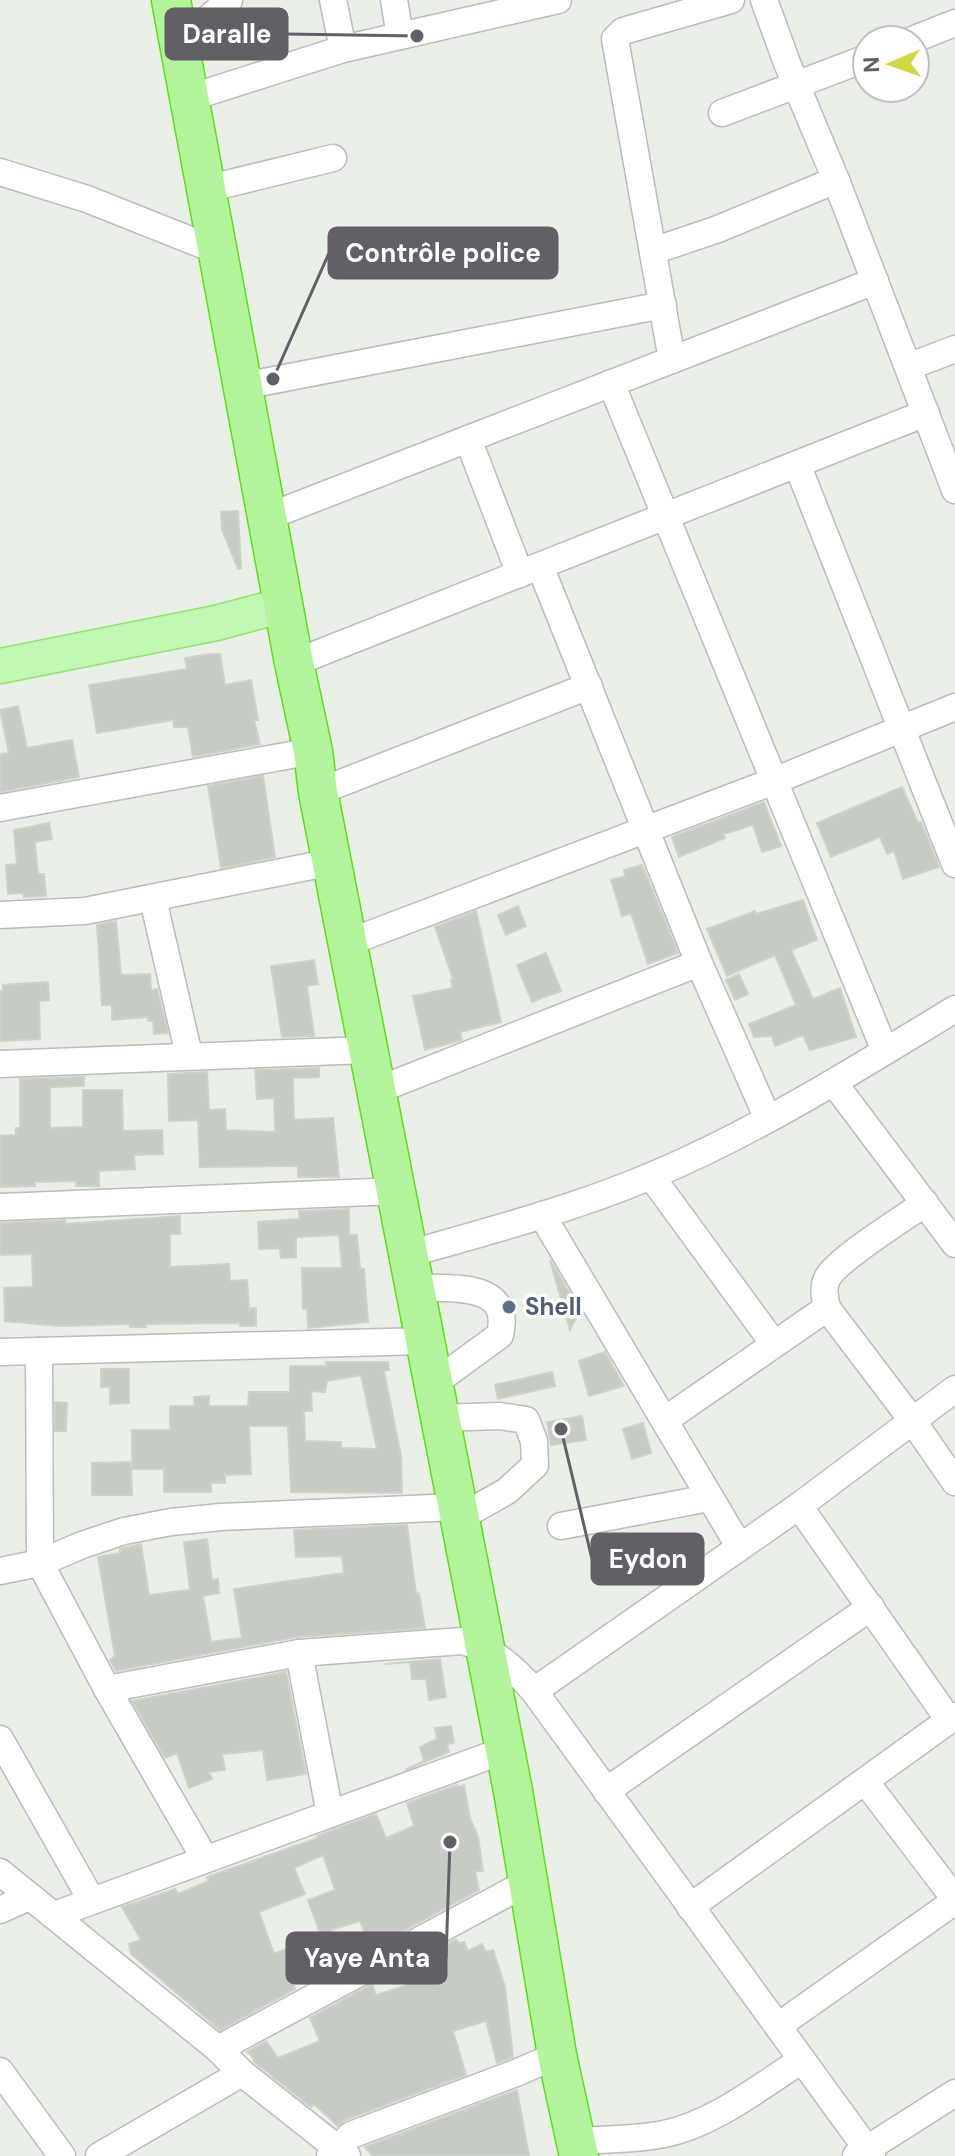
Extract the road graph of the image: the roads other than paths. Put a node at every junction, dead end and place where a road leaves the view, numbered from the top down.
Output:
1 (171, 0) edge
2 (333, 0) edge
3 (394, 0) edge
4 (558, 0) edge
5 (731, 0) edge
6 (764, 0) edge
7 (217, 5) edge
8 (955, 23) edge
9 (931, 32) edge
10 (400, 36) junction
11 (179, 45) junction
12 (343, 49) junction
13 (851, 64) edge
14 (796, 85) junction
15 (189, 98) junction
16 (722, 113) dead end
17 (333, 158) dead end
18 (0, 172) edge
19 (836, 180) junction
20 (206, 189) junction
21 (218, 251) junction
22 (653, 251) junction
23 (875, 281) junction
24 (663, 305) junction
25 (955, 349) edge
26 (672, 360) junction
27 (908, 367) junction
28 (611, 383) junction
29 (243, 386) junction
30 (926, 413) junction
31 (468, 439) junction
32 (946, 443) edge
33 (797, 464) junction
34 (955, 490) edge
35 (665, 516) junction
36 (267, 517) junction
37 (530, 570) junction
38 (284, 605) junction
39 (294, 663) junction
40 (0, 666) edge
41 (589, 686) junction
42 (955, 707) edge
43 (901, 728) junction
44 (313, 751) junction
45 (774, 781) junction
46 (318, 792) junction
47 (0, 808) edge
48 (647, 829) junction
49 (332, 862) junction
50 (955, 864) edge
51 (153, 899) junction
52 (0, 915) edge
53 (347, 943) junction
54 (699, 963) junction
55 (955, 1009) edge
56 (368, 1050) junction
57 (885, 1051) junction
58 (189, 1055) junction
59 (0, 1064) edge
60 (834, 1083) junction
61 (378, 1090) junction
62 (768, 1119) junction
63 (651, 1176) junction
64 (396, 1191) junction
65 (925, 1203) junction
66 (0, 1207) edge
67 (542, 1215) junction
68 (953, 1236) edge
69 (411, 1271) junction
70 (827, 1308) junction
71 (425, 1341) junction
72 (774, 1344) junction
73 (39, 1351) junction
74 (0, 1352) edge
75 (955, 1389) edge
76 (437, 1401) junction
77 (665, 1420) junction
78 (912, 1420) junction
79 (955, 1482) edge
80 (709, 1498) junction
81 (799, 1506) junction
82 (458, 1512) junction
83 (561, 1526) dead end
84 (739, 1546) junction
85 (40, 1563) junction
86 (0, 1571) edge
87 (871, 1607) junction
88 (484, 1647) junction
89 (299, 1653) junction
90 (107, 1689) junction
91 (534, 1691) junction
92 (952, 1718) edge
93 (0, 1739) edge
94 (505, 1750) junction
95 (865, 1781) junction
96 (606, 1791) junction
97 (330, 1814) junction
98 (205, 1859) junction
99 (0, 1872) edge
100 (528, 1882) junction
101 (29, 1897) junction
102 (955, 1900) edge
103 (92, 1901) junction
104 (690, 1907) junction
105 (0, 1910) edge
106 (54, 1915) junction
107 (778, 2026) junction
108 (218, 2049) junction
109 (557, 2055) junction
110 (802, 2060) junction
111 (0, 2071) edge
112 (242, 2073) junction
113 (955, 2093) edge
114 (578, 2149) edge
115 (339, 2153) edge
116 (865, 2153) edge
117 (62, 2156) edge
118 (99, 2156) edge

1 - 11 highway
2 - 12 street
3 - 10 street
4 - 10 street
5 - 22 street
6 - 14 street
7 - 11 street
8 - 9 street
10 - 12 street
11 - 15 highway
12 - 15 street
13 - 14 street
14 - 16 street
14 - 19 street
15 - 20 highway
17 - 20 street
18 - 21 street
19 - 22 street
19 - 23 street
20 - 21 highway
21 - 29 highway
22 - 24 street
23 - 26 street
23 - 27 street
24 - 26 street
24 - 29 street
25 - 27 street
26 - 28 street
27 - 30 street
28 - 31 street
28 - 35 street
29 - 36 highway
30 - 32 street
30 - 33 street
31 - 36 street
31 - 37 street
32 - 34 street
33 - 35 street
33 - 43 street
35 - 37 street
35 - 45 street
36 - 38 highway
37 - 39 street
37 - 41 street
38 - 39 highway
38 - 40 main road
39 - 44 highway
41 - 46 street
41 - 48 street
42 - 43 street
43 - 45 street
43 - 50 street
44 - 46 highway
44 - 47 street
45 - 48 street
45 - 57 street
46 - 49 highway
48 - 53 street
48 - 54 street
49 - 51 street
49 - 53 highway
51 - 52 street
51 - 58 street
53 - 56 highway
54 - 61 street
54 - 62 street
55 - 57 street
56 - 58 street
56 - 61 highway
57 - 60 street
58 - 59 street
60 - 62 street
60 - 65 street
61 - 64 highway
62 - 63 street
63 - 67 street
63 - 72 street
64 - 66 street
64 - 69 highway
65 - 68 street
65 - 70 street
67 - 69 street
67 - 77 street
69 - 71 highway
69 - 76 street
70 - 72 street
70 - 78 street
71 - 73 street
71 - 76 highway
72 - 77 street
73 - 74 street
73 - 85 street
75 - 78 street
76 - 82 highway
76 - 82 street
77 - 80 street
78 - 79 street
78 - 81 street
80 - 83 street
80 - 84 street
81 - 84 street
81 - 87 street
82 - 85 street
82 - 88 highway
84 - 91 street
85 - 86 street
85 - 90 street
87 - 92 street
87 - 96 street
88 - 89 street
88 - 91 street
88 - 94 highway
89 - 90 street
89 - 97 street
90 - 98 street
91 - 96 street
92 - 95 street
93 - 103 street
94 - 97 street
94 - 100 highway
95 - 102 street
95 - 104 street
96 - 104 street
97 - 98 street
98 - 103 street
99 - 101 street
100 - 108 street
100 - 109 highway
101 - 105 street
101 - 106 street
102 - 107 street
103 - 106 street
104 - 107 street
106 - 108 street
107 - 110 street
108 - 112 street
109 - 114 highway
109 - 115 street
110 - 114 street
110 - 116 street
111 - 117 street
112 - 115 street
112 - 118 street
113 - 116 street

